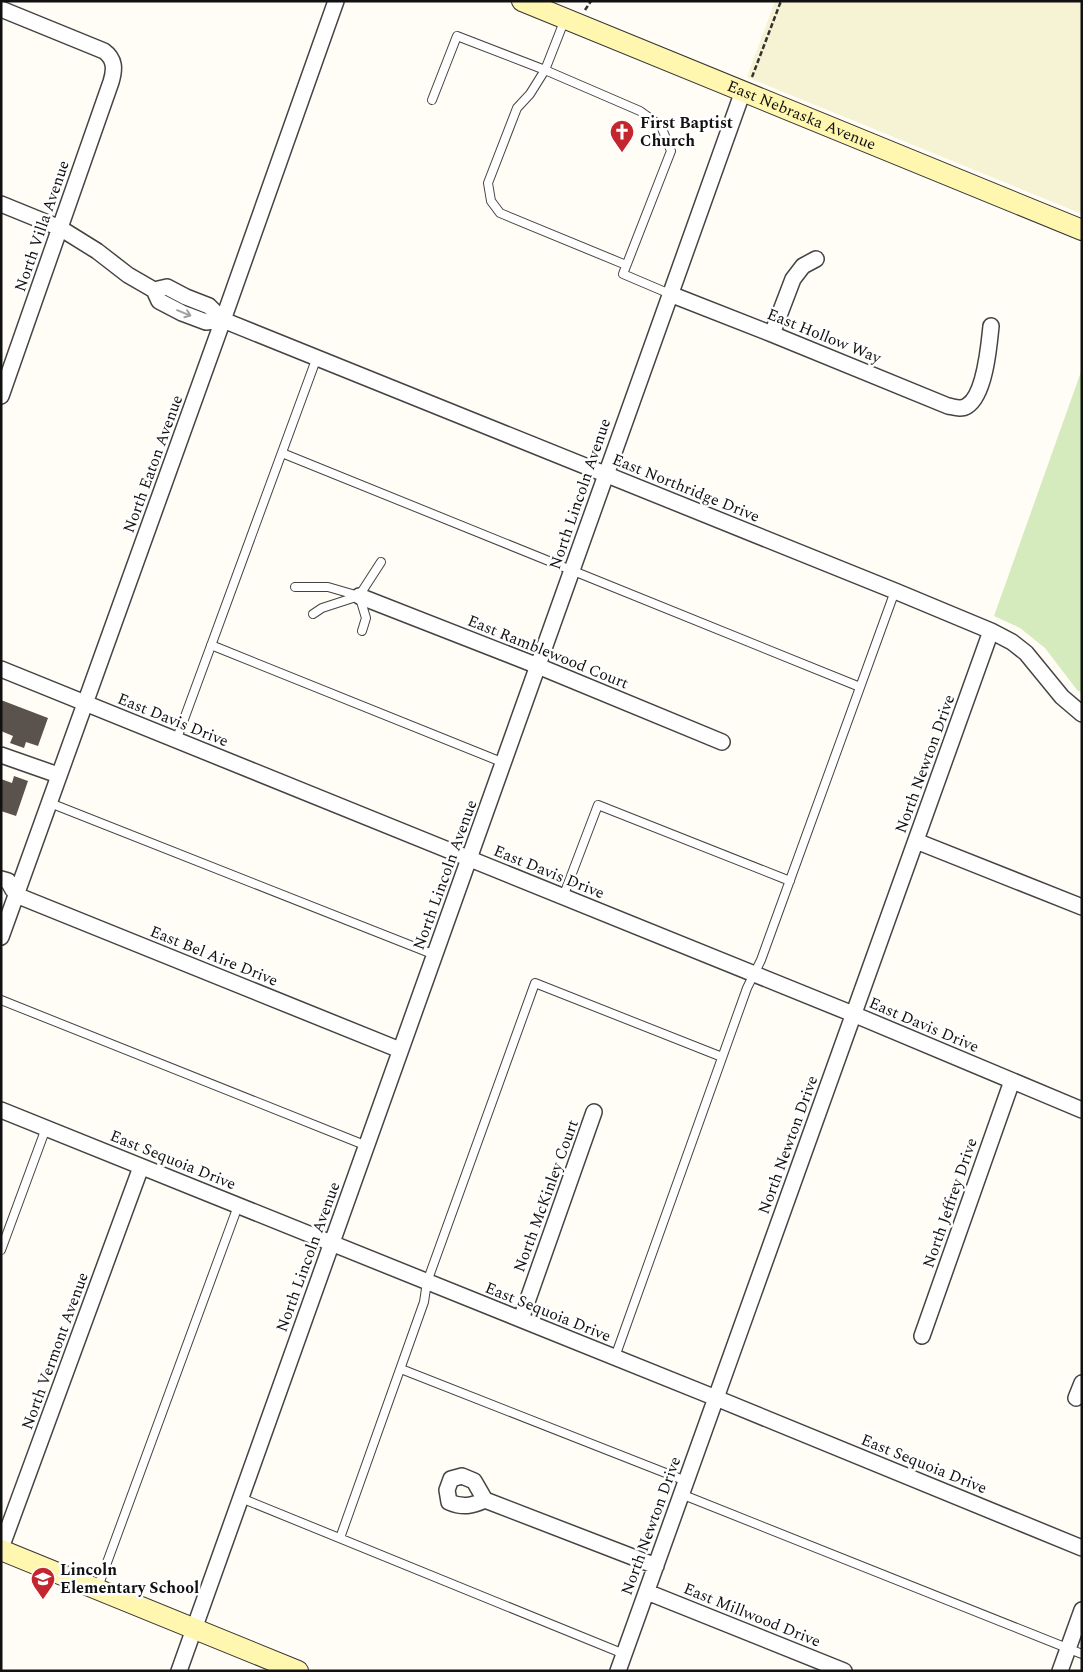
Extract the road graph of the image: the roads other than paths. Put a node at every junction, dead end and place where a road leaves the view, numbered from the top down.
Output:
1 (336, 1) edge
2 (522, 1) edge
3 (1, 9) edge
4 (564, 19) junction
5 (545, 70) junction
6 (744, 92) junction
7 (432, 100) dead end
8 (1, 204) edge
9 (60, 228) junction
10 (1082, 230) edge
11 (816, 259) dead end
12 (626, 265) junction
13 (670, 294) junction
14 (223, 320) junction
15 (991, 326) dead end
16 (772, 334) junction
17 (317, 357) junction
18 (1, 396) edge
19 (282, 453) junction
20 (606, 474) junction
21 (381, 562) dead end
22 (572, 570) junction
23 (295, 587) dead end
24 (895, 590) junction
25 (359, 596) junction
26 (313, 614) dead end
27 (362, 631) dead end
28 (992, 631) junction
29 (211, 645) junction
30 (538, 666) junction
31 (1, 669) edge
32 (860, 687) junction
33 (85, 703) junction
34 (1082, 714) edge
35 (176, 741) junction
36 (722, 742) dead end
37 (1, 755) edge
38 (504, 763) junction
39 (58, 776) junction
40 (50, 803) junction
41 (916, 841) junction
42 (469, 859) junction
43 (1, 879) edge
44 (790, 881) junction
45 (12, 893) edge
46 (563, 897) junction
47 (1082, 907) edge
48 (1, 937) edge
49 (435, 955) junction
50 (754, 974) junction
51 (1, 1000) edge
52 (853, 1014) junction
53 (400, 1050) junction
54 (722, 1057) junction
55 (1012, 1081) junction
56 (1, 1110) edge
57 (1082, 1110) edge
58 (594, 1112) dead end
59 (46, 1128) junction
60 (366, 1146) junction
61 (141, 1167) junction
62 (238, 1206) junction
63 (332, 1243) junction
64 (1, 1250) edge
65 (427, 1282) junction
66 (521, 1319) junction
67 (922, 1336) dead end
68 (615, 1357) junction
69 (401, 1369) junction
70 (1082, 1383) edge
71 (716, 1398) junction
72 (1076, 1398) dead end
73 (684, 1487) junction
74 (241, 1498) junction
75 (485, 1500) dead end
76 (340, 1538) junction
77 (1082, 1548) edge
78 (1, 1549) edge
79 (656, 1566) junction
80 (97, 1589) junction
81 (647, 1592) junction
82 (1082, 1610) edge
83 (194, 1629) junction
84 (1075, 1651) edge
85 (624, 1654) junction
86 (179, 1671) edge
87 (298, 1671) edge
88 (618, 1671) edge
89 (844, 1671) edge
90 (1060, 1671) edge

1 - 14 street, North Eaton Avenue
2 - 4 street, East Nebraska Avenue
3 - 9 street, North Villa Avenue
4 - 5 lane
4 - 6 street, East Nebraska Avenue
5 - 7 lane
5 - 12 lane
5 - 12 lane
6 - 10 street, East Nebraska Avenue
6 - 13 street, North Lincoln Avenue
8 - 9 street, East Northridge Drive
9 - 14 street, East Northridge Drive
9 - 18 street, North Villa Avenue
11 - 16 street
12 - 13 lane
13 - 16 street, East Hollow Way
13 - 20 street, North Lincoln Avenue
14 - 17 street, East Northridge Drive
14 - 33 street, North Eaton Avenue
15 - 16 street, East Hollow Way
17 - 19 lane
17 - 20 street, East Northridge Drive
19 - 22 lane
19 - 29 lane
20 - 22 street, North Lincoln Avenue
20 - 24 street, East Northridge Drive
21 - 25 lane
22 - 30 street, North Lincoln Avenue
22 - 32 lane
23 - 25 lane
24 - 28 street, East Northridge Drive
24 - 32 lane
25 - 26 lane
25 - 27 lane
25 - 30 street, East Ramblewood Court
28 - 34 street, East Northridge Drive
28 - 41 street, North Newton Drive
29 - 35 lane
29 - 38 lane
30 - 36 street, East Ramblewood Court
30 - 38 street, North Lincoln Avenue
31 - 33 street, East Davis Drive
32 - 44 lane
33 - 35 street, East Davis Drive
33 - 39 street, North Eaton Avenue
35 - 42 street, East Davis Drive
37 - 39 street
38 - 42 street, North Lincoln Avenue
39 - 40 street, North Eaton Avenue
40 - 45 street, North Eaton Avenue
40 - 49 lane
41 - 47 street
41 - 52 street, North Newton Drive
42 - 46 street, East Davis Drive
42 - 49 street, North Lincoln Avenue
43 - 45 street
44 - 46 lane
44 - 50 lane
45 - 48 street, North Eaton Avenue
45 - 53 street, East Bel Aire Drive
46 - 50 street, East Davis Drive
49 - 53 street, North Lincoln Avenue
50 - 52 street, East Davis Drive
50 - 54 lane
51 - 60 lane
52 - 55 street, East Davis Drive
52 - 71 street, North Newton Drive
53 - 60 street, North Lincoln Avenue
54 - 65 lane
54 - 68 lane
55 - 57 street, East Davis Drive
55 - 67 street, North Jeffrey Drive
56 - 59 street, East Sequoia Drive
58 - 66 street, North McKinley Court
59 - 61 street, East Sequoia Drive
59 - 64 lane
60 - 63 street, North Lincoln Avenue
61 - 62 street, East Sequoia Drive
61 - 78 street, North Vermont Avenue
62 - 63 street, East Sequoia Drive
62 - 80 lane
63 - 65 street, East Sequoia Drive
63 - 74 street, North Lincoln Avenue
65 - 66 street, East Sequoia Drive
65 - 69 lane
66 - 68 street, East Sequoia Drive
68 - 71 street, East Sequoia Drive
69 - 73 lane
69 - 76 lane
70 - 72 street
71 - 73 street, North Newton Drive
71 - 77 street, East Sequoia Drive
73 - 79 street, North Newton Drive
73 - 84 lane
74 - 76 lane
74 - 83 street, North Lincoln Avenue
75 - 79 street
76 - 85 lane
78 - 80 street
79 - 81 street, North Newton Drive
80 - 83 street
81 - 85 street, North Newton Drive
81 - 89 street, East Millwood Drive
82 - 84 street
83 - 86 street, North Lincoln Avenue
83 - 87 street
84 - 90 street
85 - 88 street, North Newton Drive

